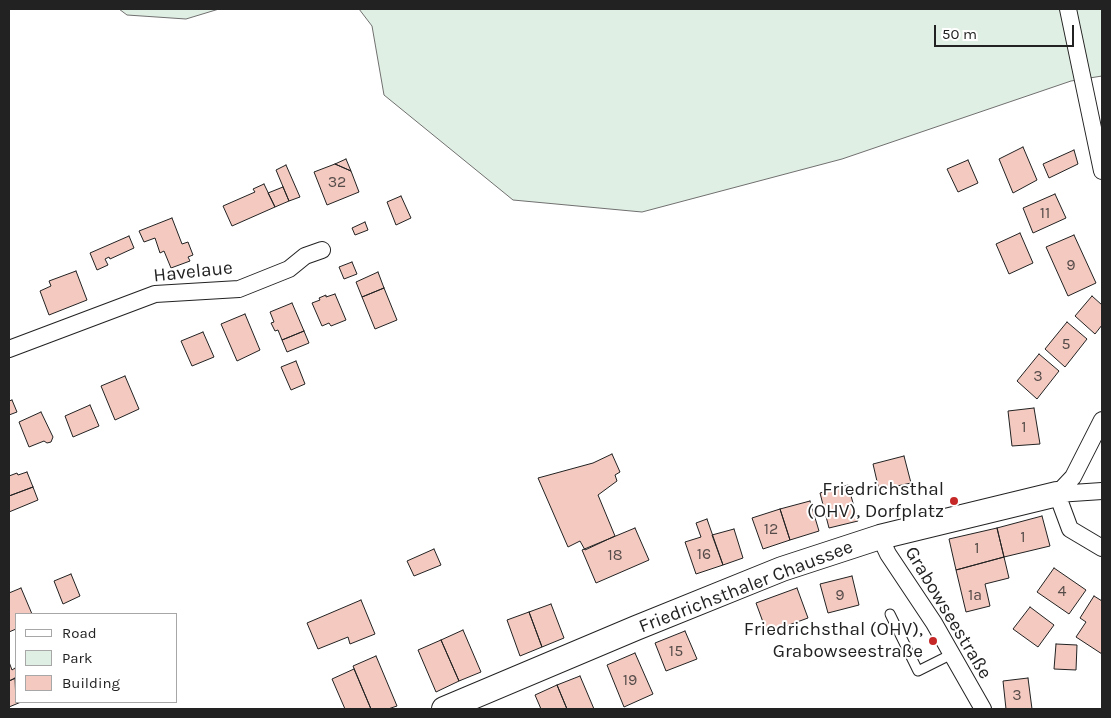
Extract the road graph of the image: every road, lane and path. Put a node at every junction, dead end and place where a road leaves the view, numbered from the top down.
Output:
1 (1068, 9) edge
2 (1102, 171) edge
3 (322, 250) dead end
4 (9, 350) edge
5 (1102, 420) edge
6 (1102, 491) edge
7 (1057, 494) junction
8 (880, 537) junction
9 (1102, 548) edge
10 (890, 614) dead end
11 (952, 654) junction
12 (444, 709) edge
13 (983, 709) edge

1 - 2 street
3 - 4 street, Havelaue
5 - 7 street
6 - 7 street
7 - 8 street, Friedrichsthaler Chaussee
7 - 9 street
8 - 11 street, Grabowseestraße
8 - 12 street, Friedrichsthaler Chaussee
10 - 11 lane
11 - 13 street, Grabowseestraße

